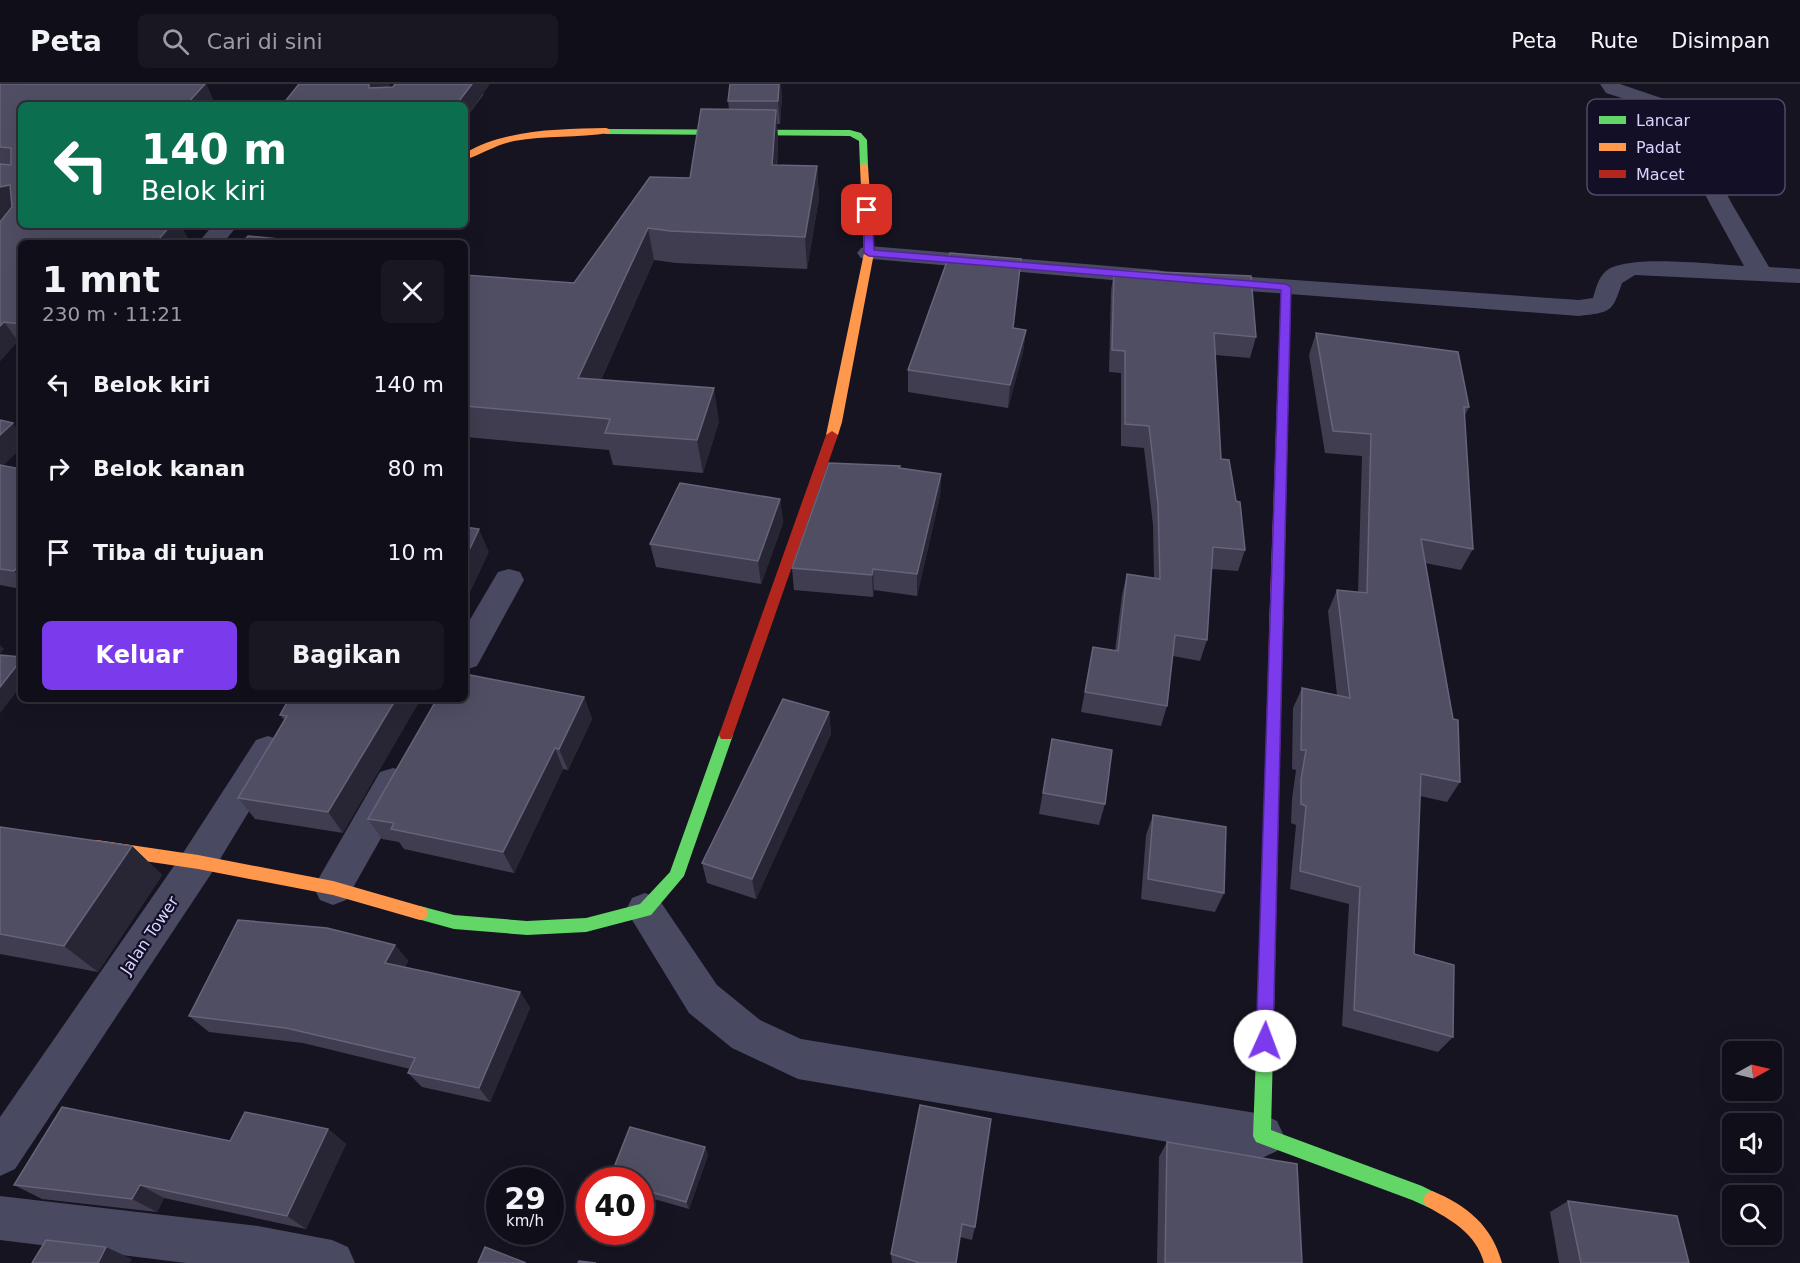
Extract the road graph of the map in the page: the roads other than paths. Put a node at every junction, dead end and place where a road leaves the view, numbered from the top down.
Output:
1 (1610, 84) edge
2 (1644, 99) edge
3 (468, 154) edge
4 (1716, 195) edge
5 (223, 228) edge
6 (213, 240) edge
7 (869, 253) junction
8 (1761, 274) junction
9 (1800, 276) edge
10 (1286, 287) junction
11 (509, 580) dead end
12 (468, 652) edge
13 (285, 722) edge
14 (407, 759) edge
15 (82, 845) edge
16 (198, 862) junction
17 (333, 888) junction
18 (645, 910) junction
19 (1262, 1136) junction
20 (0, 1154) edge
21 (0, 1218) edge
22 (332, 1263) edge
23 (1493, 1263) edge

1 - 2 street
3 - 7 street
4 - 8 street
5 - 6 street
7 - 10 street
7 - 18 street
8 - 9 street
8 - 10 street
10 - 19 street
11 - 12 street
13 - 16 street, Jalan Tower
14 - 17 street
15 - 16 street
16 - 17 street
16 - 20 street, Jalan Tower
17 - 18 street
18 - 19 street
19 - 23 street
21 - 22 street

